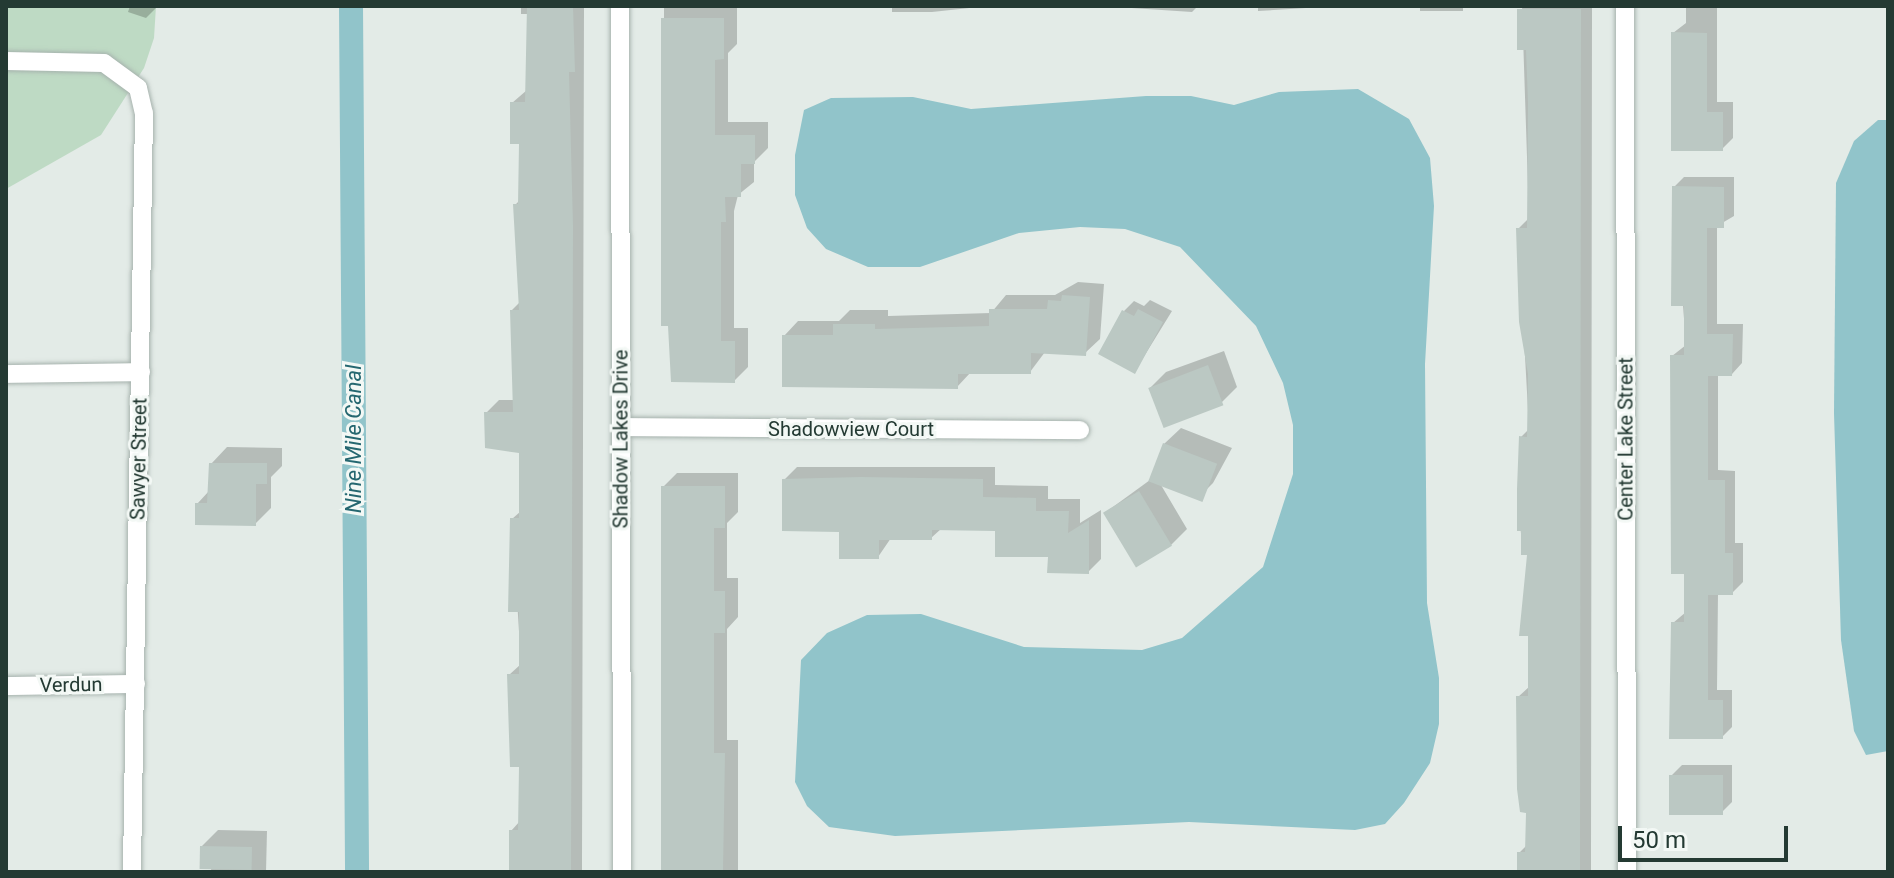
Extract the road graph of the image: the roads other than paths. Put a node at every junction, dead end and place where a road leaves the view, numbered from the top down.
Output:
1 (620, 6) edge
2 (1625, 6) edge
3 (6, 61) edge
4 (141, 372) junction
5 (6, 374) edge
6 (621, 427) junction
7 (1080, 430) dead end
8 (136, 684) junction
9 (6, 686) edge
10 (132, 872) edge
11 (622, 872) edge
12 (1627, 872) edge

1 - 6 street, Shadow Lakes Drive
2 - 12 street, Center Lake Street
3 - 4 street, Sawyer Street
4 - 5 street
4 - 8 street, Sawyer Street
6 - 7 street, Shadowview Court
6 - 11 street, Shadow Lakes Drive
8 - 9 street, Verdun
8 - 10 street, Sawyer Street

